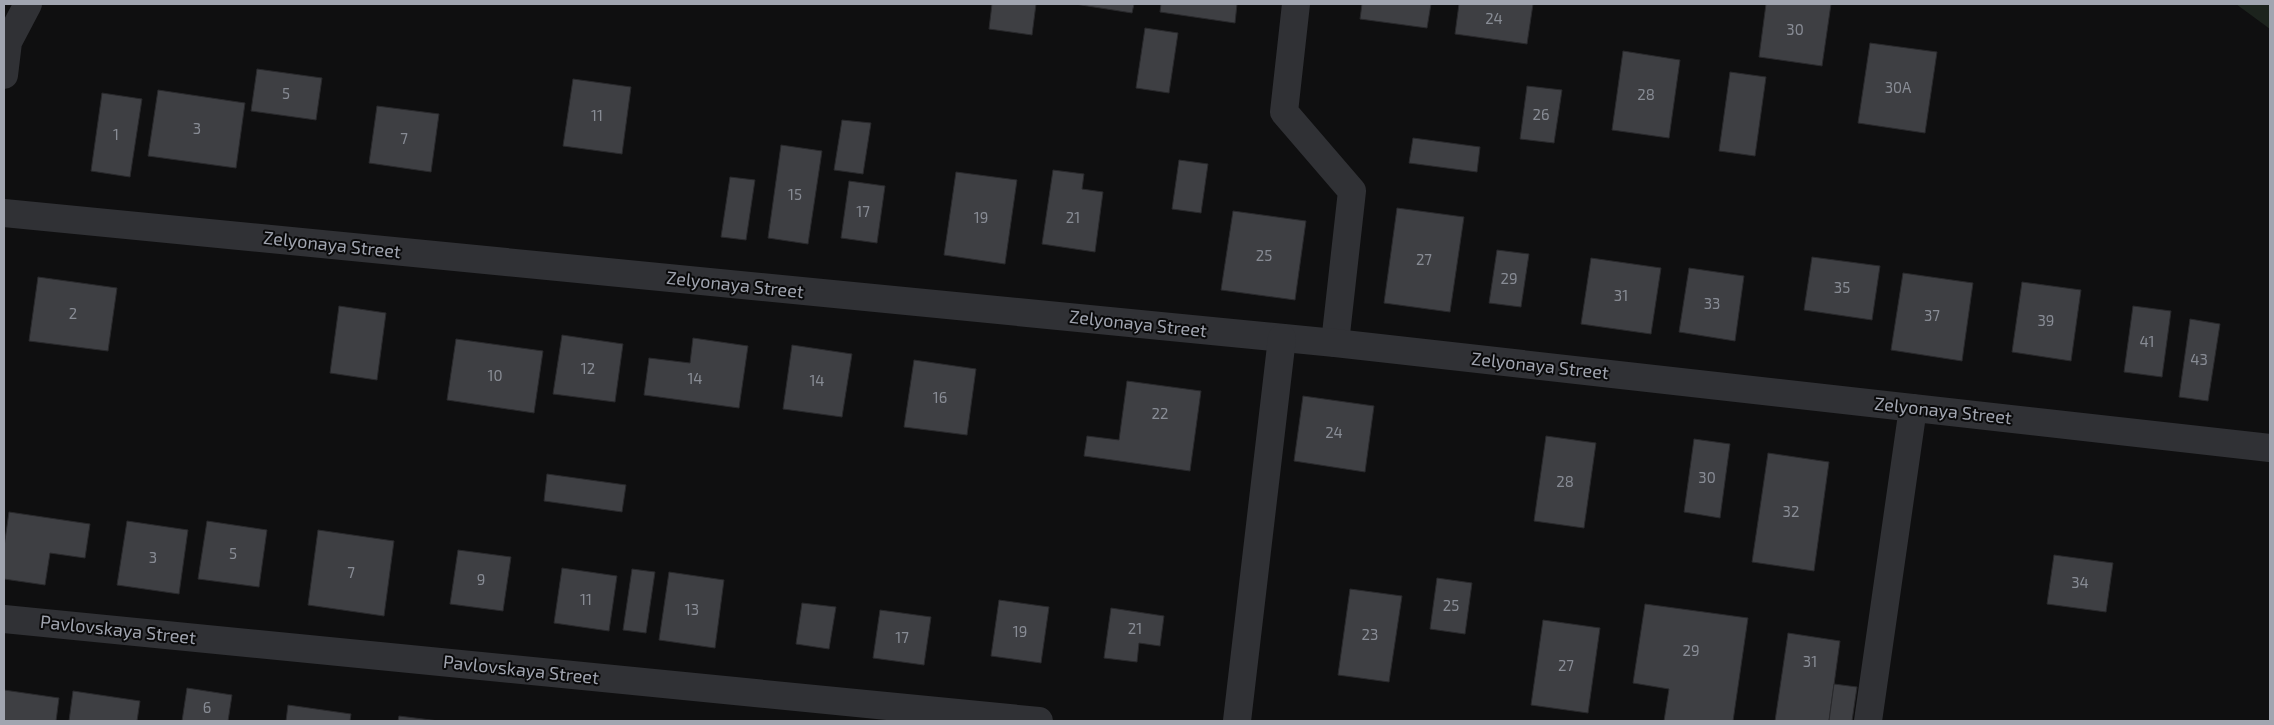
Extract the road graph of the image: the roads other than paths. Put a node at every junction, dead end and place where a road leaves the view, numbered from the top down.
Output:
1 (28, 4) edge
2 (1296, 4) edge
3 (4, 75) edge
4 (4, 213) edge
5 (1282, 338) junction
6 (1335, 343) junction
7 (1913, 408) junction
8 (2270, 448) edge
9 (4, 618) edge
10 (1039, 721) edge
11 (1237, 721) edge
12 (1868, 721) edge

1 - 3 street
2 - 6 street
4 - 5 street, Zelyonaya Street
5 - 6 street, Zelyonaya Street
5 - 11 street
6 - 7 street, Zelyonaya Street
7 - 8 street, Zelyonaya Street
7 - 12 street
9 - 10 street, Pavlovskaya Street

